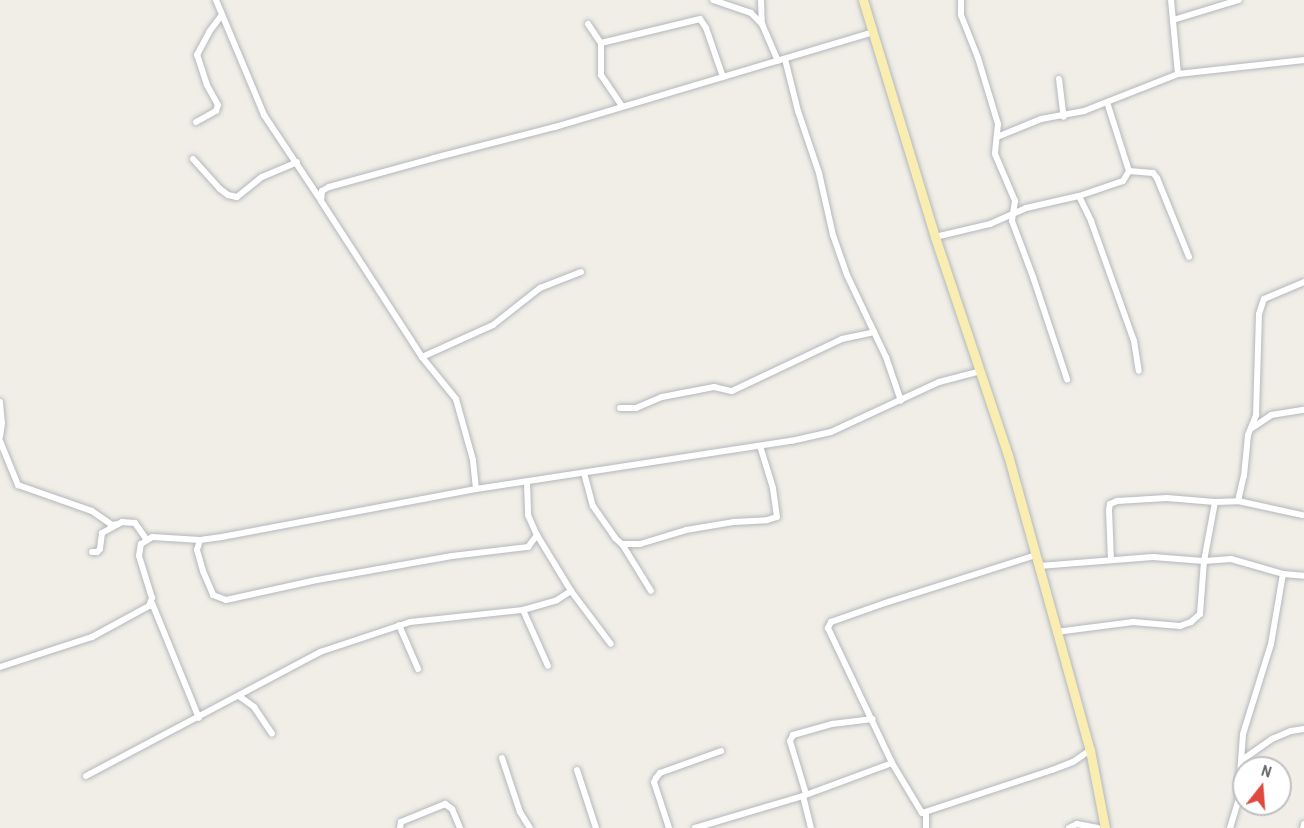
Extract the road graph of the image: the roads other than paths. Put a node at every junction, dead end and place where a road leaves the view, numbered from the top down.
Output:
1 (216, 0) edge
2 (713, 0) edge
3 (761, 0) edge
4 (862, 0) edge
5 (961, 0) edge
6 (1171, 0) edge
7 (1239, 0) edge
8 (222, 15) junction
9 (1173, 20) junction
10 (588, 24) dead end
11 (762, 24) junction
12 (871, 33) junction
13 (601, 43) junction
14 (782, 60) junction
15 (1304, 60) edge
16 (1178, 74) junction
17 (723, 77) junction
18 (1059, 79) dead end
19 (1107, 102) junction
20 (622, 106) junction
21 (1064, 117) junction
22 (196, 122) dead end
23 (997, 137) junction
24 (193, 159) dead end
25 (297, 162) junction
26 (1129, 171) junction
27 (1079, 196) junction
28 (320, 199) junction
29 (1014, 213) junction
30 (935, 237) junction
31 (1189, 257) dead end
32 (581, 272) dead end
33 (1304, 282) edge
34 (874, 332) junction
35 (422, 357) junction
36 (981, 371) junction
37 (1139, 371) dead end
38 (1067, 379) dead end
39 (901, 401) junction
40 (0, 402) edge
41 (620, 408) dead end
42 (1304, 411) edge
43 (1248, 435) junction
44 (0, 439) edge
45 (760, 446) junction
46 (584, 473) junction
47 (527, 482) junction
48 (476, 489) junction
49 (1238, 501) junction
50 (1215, 502) junction
51 (1302, 515) dead end
52 (118, 524) junction
53 (537, 535) junction
54 (146, 539) junction
55 (200, 540) junction
56 (622, 544) junction
57 (92, 552) dead end
58 (1036, 555) junction
59 (1111, 560) junction
60 (1204, 561) junction
61 (1039, 566) junction
62 (1284, 574) junction
63 (1304, 576) edge
64 (571, 591) junction
65 (651, 591) dead end
66 (152, 603) junction
67 (523, 610) junction
68 (399, 625) junction
69 (1056, 632) junction
70 (611, 644) dead end
71 (548, 666) dead end
72 (0, 667) edge
73 (418, 669) dead end
74 (239, 696) junction
75 (200, 718) junction
76 (873, 719) junction
77 (1304, 729) edge
78 (272, 734) dead end
79 (1090, 750) junction
80 (721, 751) dead end
81 (1242, 756) edge
82 (1248, 756) edge
83 (502, 758) dead end
84 (892, 763) junction
85 (577, 770) dead end
86 (86, 776) dead end
87 (804, 795) junction
88 (926, 812) junction
89 (400, 828) edge
90 (460, 828) edge
91 (530, 828) edge
92 (596, 828) edge
93 (669, 828) edge
94 (695, 828) edge
95 (811, 828) edge
96 (926, 828) edge
97 (1069, 828) edge
98 (1098, 828) edge
99 (1105, 828) edge

1 - 8 street
2 - 11 street
3 - 11 street
4 - 12 main road
5 - 23 street
6 - 9 street
7 - 9 street
8 - 22 street
8 - 25 street
9 - 16 street
10 - 13 street
11 - 14 street
12 - 14 street
12 - 30 main road
13 - 17 street
13 - 20 street
14 - 17 street
14 - 34 street
15 - 16 street
16 - 19 street
17 - 20 street
18 - 21 street
19 - 21 street
19 - 26 street
20 - 28 street
21 - 23 street
23 - 29 street
24 - 25 street
25 - 28 street
26 - 27 street
26 - 31 street
27 - 29 street
27 - 37 street
28 - 35 street
29 - 30 street
29 - 38 street
30 - 36 main road
32 - 35 street
33 - 43 street
34 - 39 street
34 - 41 street
35 - 48 street
36 - 39 street
36 - 58 main road
39 - 45 street
40 - 44 street
42 - 43 street
43 - 49 street
44 - 52 street
45 - 46 street
45 - 56 street
46 - 47 street
46 - 56 street
47 - 48 street
47 - 53 street
48 - 55 street
49 - 50 street
49 - 51 street
50 - 59 street
50 - 60 street
52 - 54 street
52 - 57 street
53 - 55 street
53 - 64 street
54 - 55 street
54 - 66 street
56 - 65 street
58 - 61 main road
58 - 76 street
59 - 60 street
59 - 61 street
60 - 62 street
60 - 69 street
61 - 69 main road
62 - 63 street
62 - 81 street
64 - 67 street
64 - 70 street
66 - 72 street
66 - 75 street
67 - 68 street
67 - 71 street
68 - 73 street
68 - 74 street
69 - 79 main road
74 - 75 street
74 - 78 street
75 - 86 street
76 - 84 street
76 - 87 street
77 - 82 street
79 - 88 street
79 - 99 main road
80 - 93 street
83 - 91 street
84 - 87 street
84 - 88 street
85 - 92 street
87 - 94 street
87 - 95 street
88 - 96 street
89 - 90 street
97 - 98 street

